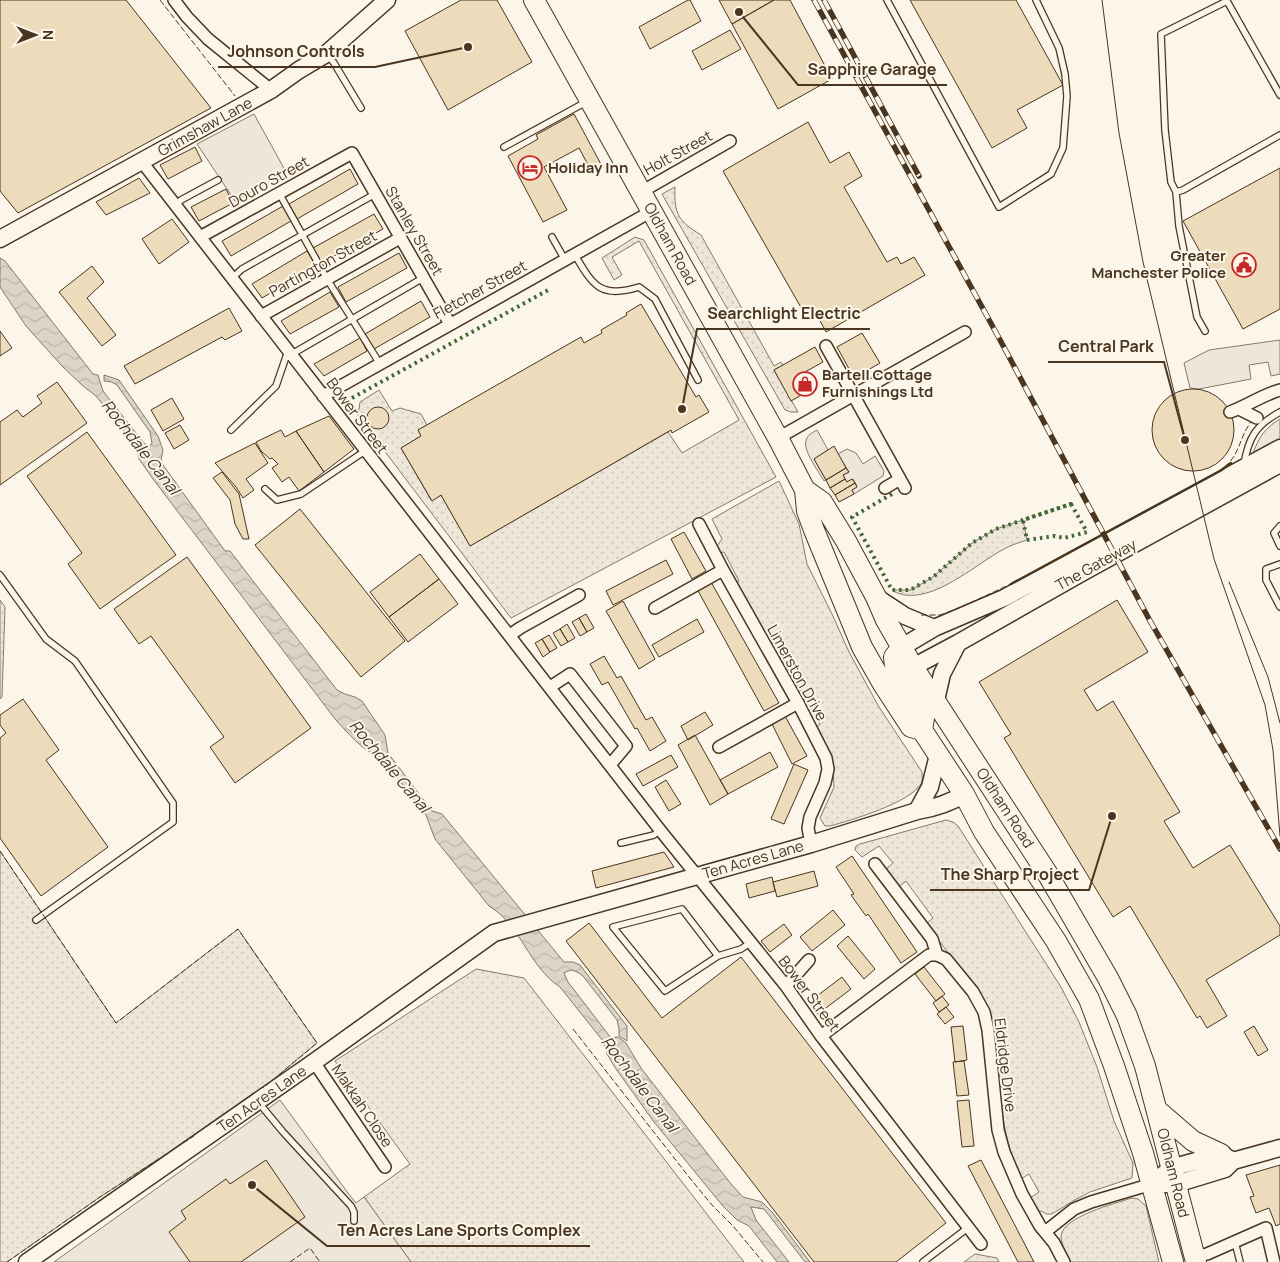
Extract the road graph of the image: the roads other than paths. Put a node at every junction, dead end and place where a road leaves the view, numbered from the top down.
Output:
1 (174, 0) edge
2 (386, 0) edge
3 (534, 0) edge
4 (887, 0) edge
5 (1036, 0) edge
6 (326, 54) junction
7 (271, 90) junction
8 (1280, 95) edge
9 (590, 100) junction
10 (361, 108) dead end
11 (1280, 135) edge
12 (730, 141) dead end
13 (504, 147) dead end
14 (352, 153) joint
15 (142, 162) junction
16 (218, 180) dead end
17 (641, 192) junction
18 (1176, 192) junction
19 (279, 193) junction
20 (375, 194) junction
21 (176, 205) junction
22 (652, 212) junction
23 (302, 235) junction
24 (4, 236) edge
25 (200, 237) junction
26 (552, 237) dead end
27 (400, 238) junction
28 (570, 258) junction
29 (232, 278) junction
30 (423, 278) junction
31 (327, 279) junction
32 (261, 316) junction
33 (352, 320) junction
34 (450, 324) junction
35 (1205, 331) dead end
36 (965, 332) dead end
37 (826, 346) dead end
38 (290, 352) junction
39 (380, 364) junction
40 (698, 380) dead end
41 (1280, 390) edge
42 (853, 394) junction
43 (324, 396) junction
44 (1280, 412) edge
45 (1257, 418) dead end
46 (231, 430) dead end
47 (778, 438) junction
48 (1280, 448) edge
49 (365, 451) junction
50 (1280, 464) edge
51 (1247, 474) junction
52 (885, 488) dead end
53 (265, 489) dead end
54 (805, 490) junction
55 (699, 524) dead end
56 (1280, 526) edge
57 (1280, 546) edge
58 (1280, 564) edge
59 (723, 570) junction
60 (0, 576) edge
61 (579, 595) dead end
62 (876, 597) junction
63 (1280, 607) edge
64 (655, 608) dead end
65 (934, 628) junction
66 (510, 636) junction
67 (958, 643) junction
68 (902, 647) junction
69 (898, 675) junction
70 (550, 687) junction
71 (936, 700) junction
72 (798, 703) junction
73 (719, 747) dead end
74 (938, 755) junction
75 (610, 765) junction
76 (986, 779) junction
77 (964, 794) junction
78 (917, 811) junction
79 (660, 830) junction
80 (621, 843) dead end
81 (811, 844) junction
82 (875, 864) dead end
83 (697, 876) junction
84 (36, 920) dead end
85 (750, 943) junction
86 (937, 954) junction
87 (718, 956) junction
88 (809, 960) dead end
89 (786, 986) junction
90 (821, 1036) junction
91 (314, 1062) junction
92 (258, 1101) junction
93 (1157, 1110) junction
94 (1280, 1148) edge
95 (1227, 1157) junction
96 (385, 1167) dead end
97 (1173, 1176) junction
98 (1152, 1184) junction
99 (354, 1221) dead end
100 (969, 1227) junction
101 (1045, 1232) junction
102 (1236, 1242) junction
103 (982, 1244) dead end
104 (1195, 1260) edge
105 (27, 1262) edge
106 (922, 1262) edge
107 (1064, 1262) edge
108 (1173, 1262) edge
109 (1240, 1262) edge
110 (1274, 1262) edge

1 - 7 street
2 - 6 street, Grimshaw Lane
3 - 9 highway, Oldham Road
4 - 5 lane
6 - 7 street, Grimshaw Lane
6 - 10 lane
7 - 15 street, Grimshaw Lane
8 - 18 lane
9 - 13 lane
9 - 17 highway, Oldham Road
11 - 18 lane
12 - 17 street, Holt Street
14 - 19 street, Douro Street
14 - 20 street, Stanley Street
15 - 21 street, Bower Street
15 - 24 street, Grimshaw Lane
16 - 21 lane
17 - 22 highway, Oldham Road
18 - 35 lane
19 - 23 lane
19 - 25 street, Douro Street
20 - 23 lane
20 - 27 street, Stanley Street
21 - 25 street, Bower Street
22 - 28 street, Fletcher Street
22 - 47 highway, Oldham Road
23 - 29 lane
23 - 31 lane
25 - 29 street, Bower Street
26 - 28 lane
27 - 30 street, Stanley Street
27 - 31 street, Partington Street
28 - 34 street, Fletcher Street
28 - 40 lane
29 - 32 street, Bower Street
30 - 33 lane
30 - 34 street, Stanley Street
31 - 32 street, Partington Street
31 - 33 lane
32 - 38 street, Bower Street
33 - 38 lane
33 - 39 lane
34 - 39 street, Fletcher Street
36 - 42 street
37 - 42 street
38 - 43 street, Bower Street
38 - 46 lane
39 - 43 street, Fletcher Street
41 - 45 street
42 - 47 street
42 - 52 street
43 - 49 street, Bower Street
44 - 51 lane
47 - 54 highway, Oldham Road
48 - 51 street, The Gateway
49 - 53 lane
49 - 66 street, Bower Street
50 - 51 street, The Gateway
51 - 65 street, The Gateway
51 - 67 street, The Gateway
54 - 62 highway, Oldham Road
54 - 69 highway, Oldham Road
55 - 59 street, Limerston Drive
56 - 57 lane
58 - 63 lane
59 - 64 street
59 - 72 street, Limerston Drive
60 - 84 lane
61 - 66 street
62 - 65 street
62 - 68 highway, Oldham Road
65 - 68 street, The Gateway
66 - 70 street, Bower Street
67 - 69 street, The Gateway
67 - 71 street
68 - 69 highway, Oldham Road
69 - 71 highway, Oldham Road
69 - 74 highway, Oldham Road
70 - 75 street, Bower Street
70 - 75 street
71 - 76 highway, Oldham Road
72 - 73 street
72 - 81 street, Limerston Drive
74 - 77 highway, Oldham Road
74 - 78 street
75 - 79 street, Bower Street
76 - 77 highway
76 - 93 highway, Oldham Road
77 - 78 street, Ten Acres Lane
77 - 98 highway, Oldham Road
78 - 81 street, Ten Acres Lane
79 - 80 lane
79 - 83 street, Bower Street
81 - 83 street, Ten Acres Lane
82 - 86 street
83 - 85 street, Bower Street
83 - 91 street, Ten Acres Lane
85 - 87 lane
85 - 89 street, Bower Street
86 - 90 street
86 - 101 street, Eldridge Drive
87 - 87 lane
88 - 89 street
89 - 90 street, Bower Street
90 - 100 street, Bower Street
91 - 92 street, Ten Acres Lane
91 - 96 street, Makkah Close
92 - 99 lane
92 - 105 street, Ten Acres Lane
93 - 95 highway
93 - 97 highway, Oldham Road
94 - 95 street
95 - 97 street
97 - 98 street
97 - 104 highway, Oldham Road
98 - 101 street
98 - 108 highway, Oldham Road
100 - 103 street, Bower Street
100 - 106 lane
101 - 107 street, Eldridge Drive
102 - 104 street
102 - 109 lane
102 - 110 street

